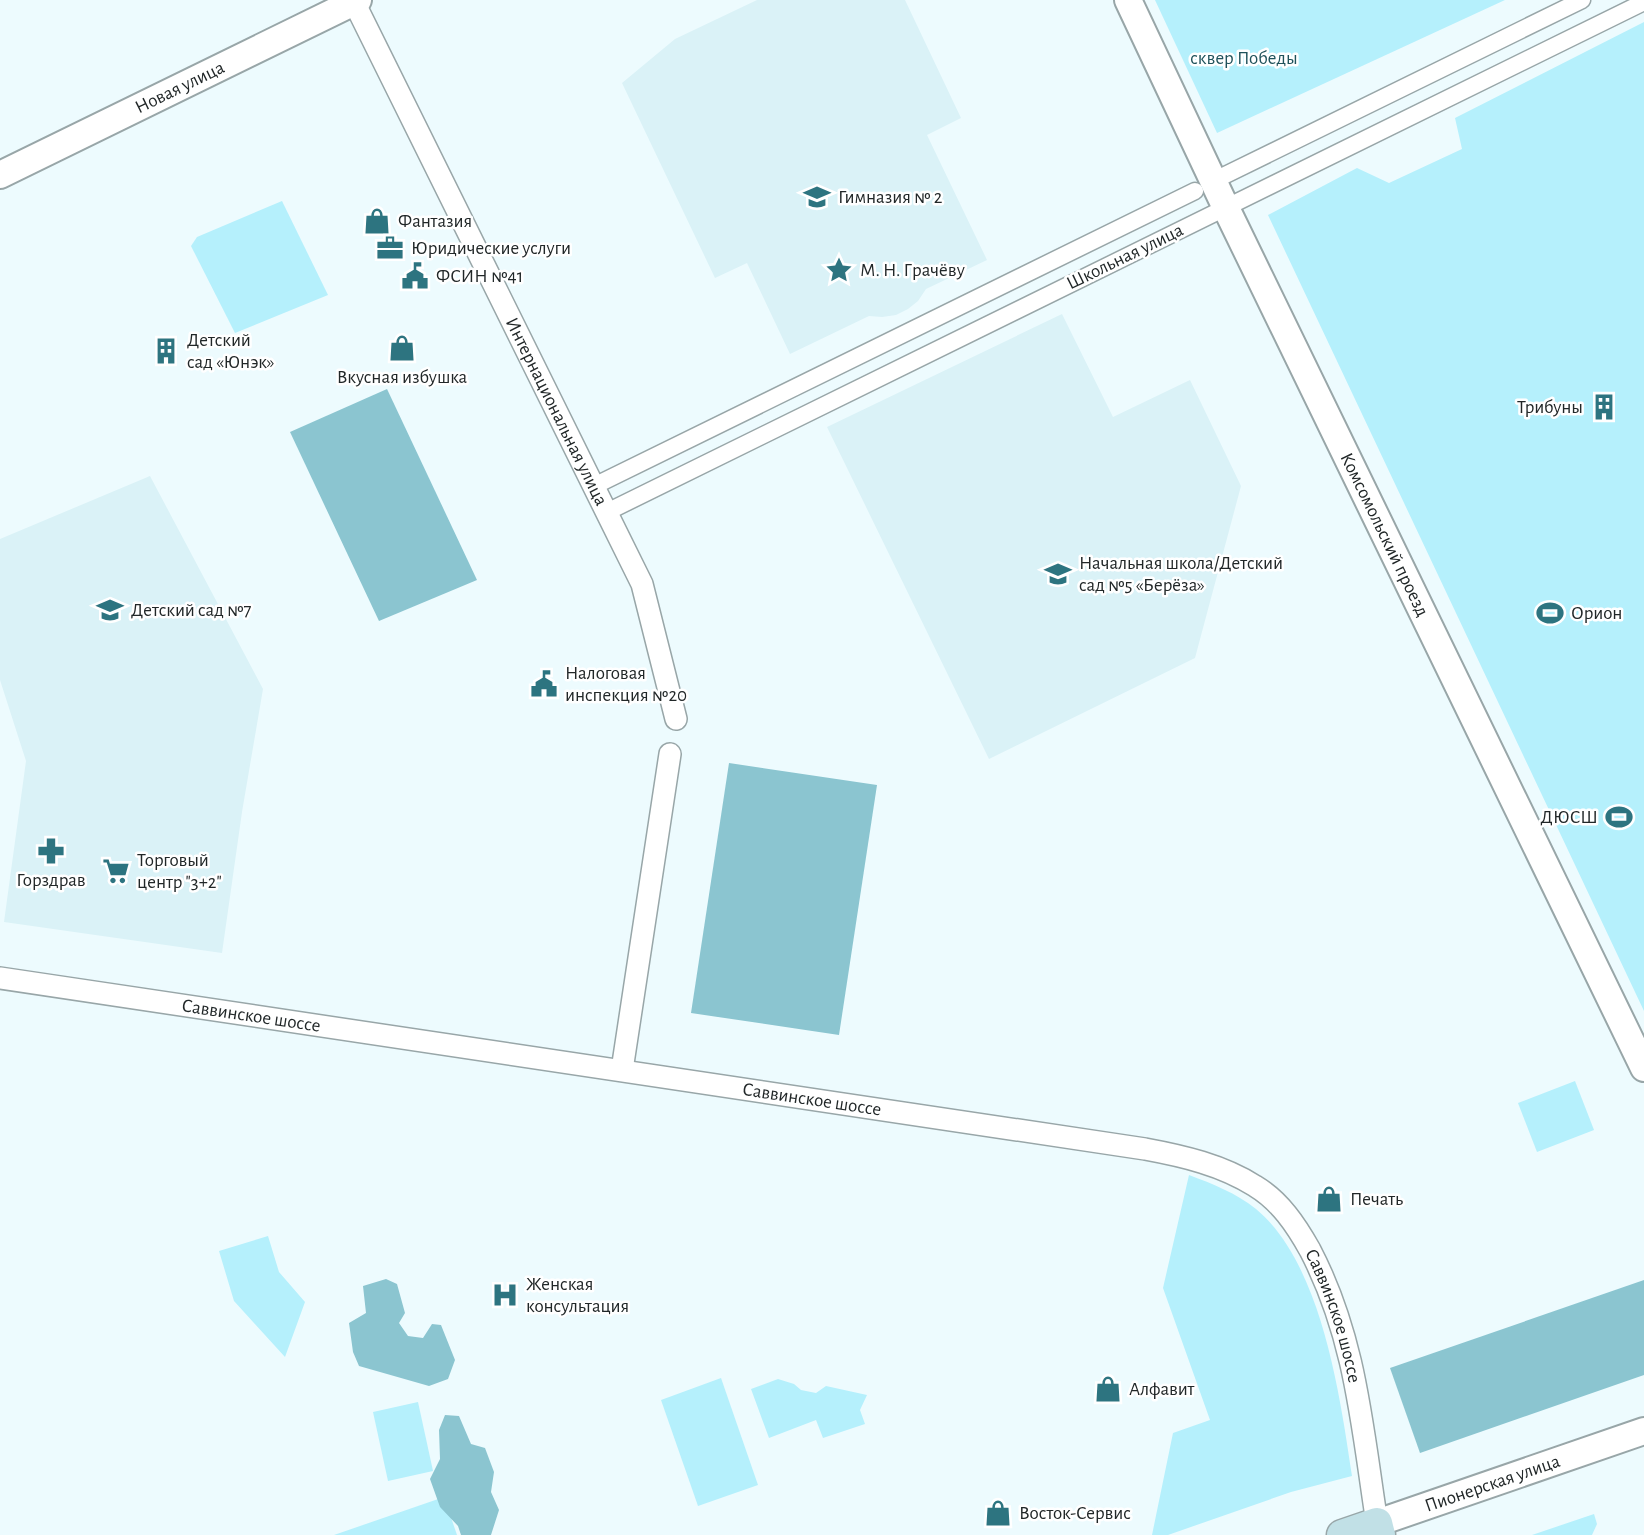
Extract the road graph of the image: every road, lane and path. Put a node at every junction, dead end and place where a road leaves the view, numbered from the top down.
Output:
1 (1128, 0) edge
2 (1582, 0) edge
3 (356, 1) edge
4 (1644, 2) edge
5 (0, 175) edge
6 (1204, 186) junction
7 (1226, 208) junction
8 (594, 486) junction
9 (607, 512) junction
10 (676, 719) dead end
11 (670, 754) dead end
12 (0, 978) edge
13 (1644, 1068) edge
14 (622, 1070) junction
15 (1644, 1431) edge
16 (1378, 1531) edge
17 (1342, 1535) edge

1 - 6 street, Комсомольский проезд
2 - 6 street, Школьная улица
3 - 5 street, Новая улица
3 - 8 street, Интернациональная улица
4 - 7 street, Школьная улица
6 - 7 street, Комсомольский проезд
6 - 8 street, Школьная улица
7 - 9 street, Школьная улица
7 - 13 street, Комсомольский проезд
8 - 9 street, Интернациональная улица
9 - 10 street, Интернациональная улица
11 - 14 street
12 - 14 street, Саввинское шоссе
14 - 16 street, Саввинское шоссе
15 - 16 street, Пионерская улица
16 - 17 main road, Пионерская улица

